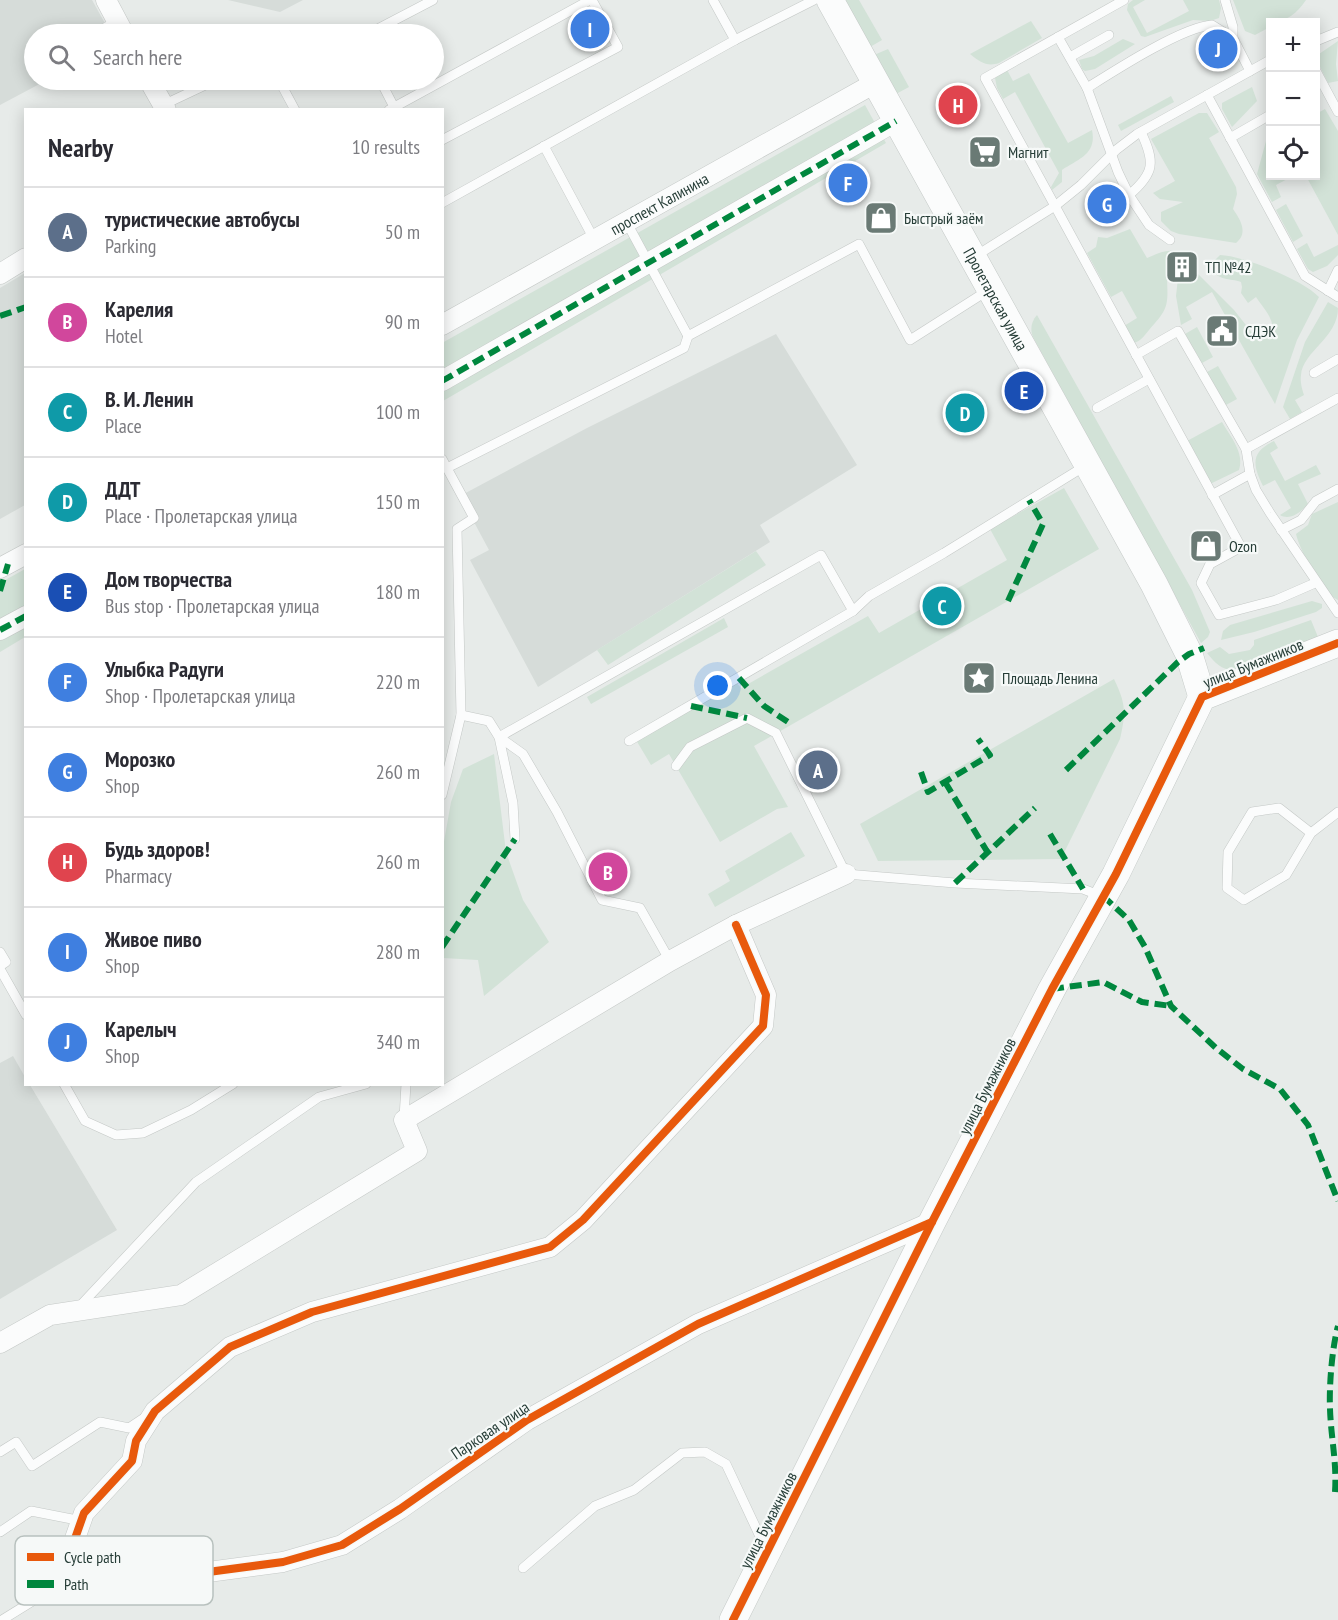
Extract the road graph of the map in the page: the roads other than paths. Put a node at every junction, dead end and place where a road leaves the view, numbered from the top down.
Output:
1 (106, 0) edge
2 (432, 0) edge
3 (591, 0) edge
4 (713, 0) edge
5 (814, 0) edge
6 (830, 0) edge
7 (1124, 0) edge
8 (1225, 0) edge
9 (119, 24) edge
10 (387, 24) edge
11 (1338, 32) edge
12 (1109, 35) dead end
13 (1058, 37) junction
14 (1233, 38) junction
15 (1320, 39) edge
16 (735, 40) junction
17 (1070, 57) junction
18 (1266, 62) edge
19 (1250, 71) junction
20 (1317, 72) edge
21 (444, 80) edge
22 (875, 83) junction
23 (1087, 88) junction
24 (155, 90) edge
25 (197, 90) edge
26 (285, 90) edge
27 (384, 90) edge
28 (425, 90) edge
29 (1207, 95) junction
30 (165, 107) edge
31 (294, 108) edge
32 (392, 108) edge
33 (1338, 112) edge
34 (1266, 118) edge
35 (896, 121) junction
36 (1141, 132) junction
37 (1230, 138) junction
38 (444, 139) edge
39 (544, 146) junction
40 (1112, 154) junction
41 (1129, 195) junction
42 (444, 202) edge
43 (1055, 206) junction
44 (627, 223) junction
45 (1170, 240) dead end
46 (595, 241) junction
47 (24, 259) edge
48 (972, 259) junction
49 (649, 263) junction
50 (1338, 270) edge
51 (0, 274) edge
52 (989, 290) junction
53 (1328, 291) junction
54 (1338, 297) edge
55 (444, 324) edge
56 (688, 336) junction
57 (1136, 355) junction
58 (1338, 359) edge
59 (1314, 373) dead end
60 (1149, 379) junction
61 (444, 380) edge
62 (1338, 398) edge
63 (1097, 408) dead end
64 (1246, 449) junction
65 (444, 462) edge
66 (1087, 465) junction
67 (1250, 474) junction
68 (1338, 489) edge
69 (1212, 495) junction
70 (1281, 530) junction
71 (24, 555) edge
72 (0, 568) edge
73 (1316, 583) junction
74 (853, 610) junction
75 (1338, 613) edge
76 (24, 617) edge
77 (0, 630) edge
78 (1338, 643) edge
79 (1202, 697) junction
80 (461, 715) junction
81 (499, 737) junction
82 (628, 741) dead end
83 (676, 766) dead end
84 (444, 787) edge
85 (1338, 812) edge
86 (1311, 833) junction
87 (515, 839) dead end
88 (846, 874) junction
89 (1103, 897) junction
90 (736, 925) junction
91 (0, 952) edge
92 (670, 961) junction
93 (0, 967) edge
94 (24, 1011) edge
95 (65, 1086) edge
96 (230, 1086) edge
97 (359, 1086) edge
98 (406, 1086) edge
99 (404, 1120) junction
100 (932, 1222) junction
101 (75, 1311) junction
102 (0, 1343) edge
103 (154, 1411) junction
104 (0, 1452) edge
105 (82, 1521) junction
106 (0, 1532) edge
107 (76, 1536) edge
108 (767, 1553) junction
109 (523, 1568) dead end
110 (213, 1571) edge
111 (26, 1605) edge
112 (2, 1620) edge
113 (733, 1620) edge

1 - 9 street
2 - 10 lane
3 - 21 lane
3 - 38 lane
4 - 16 lane
5 - 16 lane
6 - 22 street, Пролетарская улица
7 - 13 lane
8 - 14 lane
11 - 15 lane
12 - 17 lane
13 - 17 lane
13 - 43 lane
14 - 19 lane
14 - 23 lane
16 - 39 lane
17 - 23 lane
18 - 19 lane
19 - 29 lane
20 - 33 lane
22 - 35 street, Пролетарская улица
22 - 44 street, проспект Калинина
23 - 40 lane
24 - 30 street
25 - 30 lane
26 - 31 lane
27 - 32 lane
28 - 32 lane
29 - 36 lane
29 - 37 lane
34 - 37 lane
35 - 48 street, Пролетарская улица
35 - 49 street
36 - 40 lane
36 - 41 lane
37 - 53 lane
39 - 42 lane
39 - 46 lane
40 - 41 lane
40 - 43 lane
41 - 45 lane
43 - 48 lane
43 - 57 lane
44 - 46 street, проспект Калинина
44 - 49 lane
46 - 55 street, проспект Калинина
47 - 51 street
48 - 52 street, Пролетарская улица
49 - 56 lane
49 - 61 street
50 - 53 lane
52 - 56 lane
52 - 66 street, Пролетарская улица
53 - 54 lane
56 - 65 lane
57 - 60 lane
57 - 64 lane
58 - 59 lane
60 - 63 lane
60 - 69 lane
62 - 64 lane
64 - 67 lane
65 - 80 lane
66 - 74 lane
66 - 79 street, Пролетарская улица
67 - 69 lane
67 - 70 lane
68 - 70 lane
69 - 73 lane
70 - 73 lane
71 - 72 street
73 - 75 lane
74 - 81 lane
74 - 82 lane
76 - 77 street
78 - 79 street, улица Бумажников
79 - 89 street, улица Бумажников
80 - 81 lane
80 - 84 lane
81 - 87 lane
81 - 92 lane
83 - 88 lane
85 - 86 lane
86 - 86 lane
88 - 89 lane
88 - 90 street
89 - 100 street, улица Бумажников
90 - 92 street
90 - 103 street
91 - 93 lane
92 - 99 street
93 - 94 lane
95 - 96 lane
97 - 101 lane
98 - 99 lane
99 - 101 street
100 - 108 street, улица Бумажников
100 - 110 street, Парковая улица
101 - 102 street
103 - 104 lane
103 - 105 street
105 - 106 lane
105 - 107 street
108 - 109 lane
108 - 113 street, улица Бумажников
111 - 112 lane

